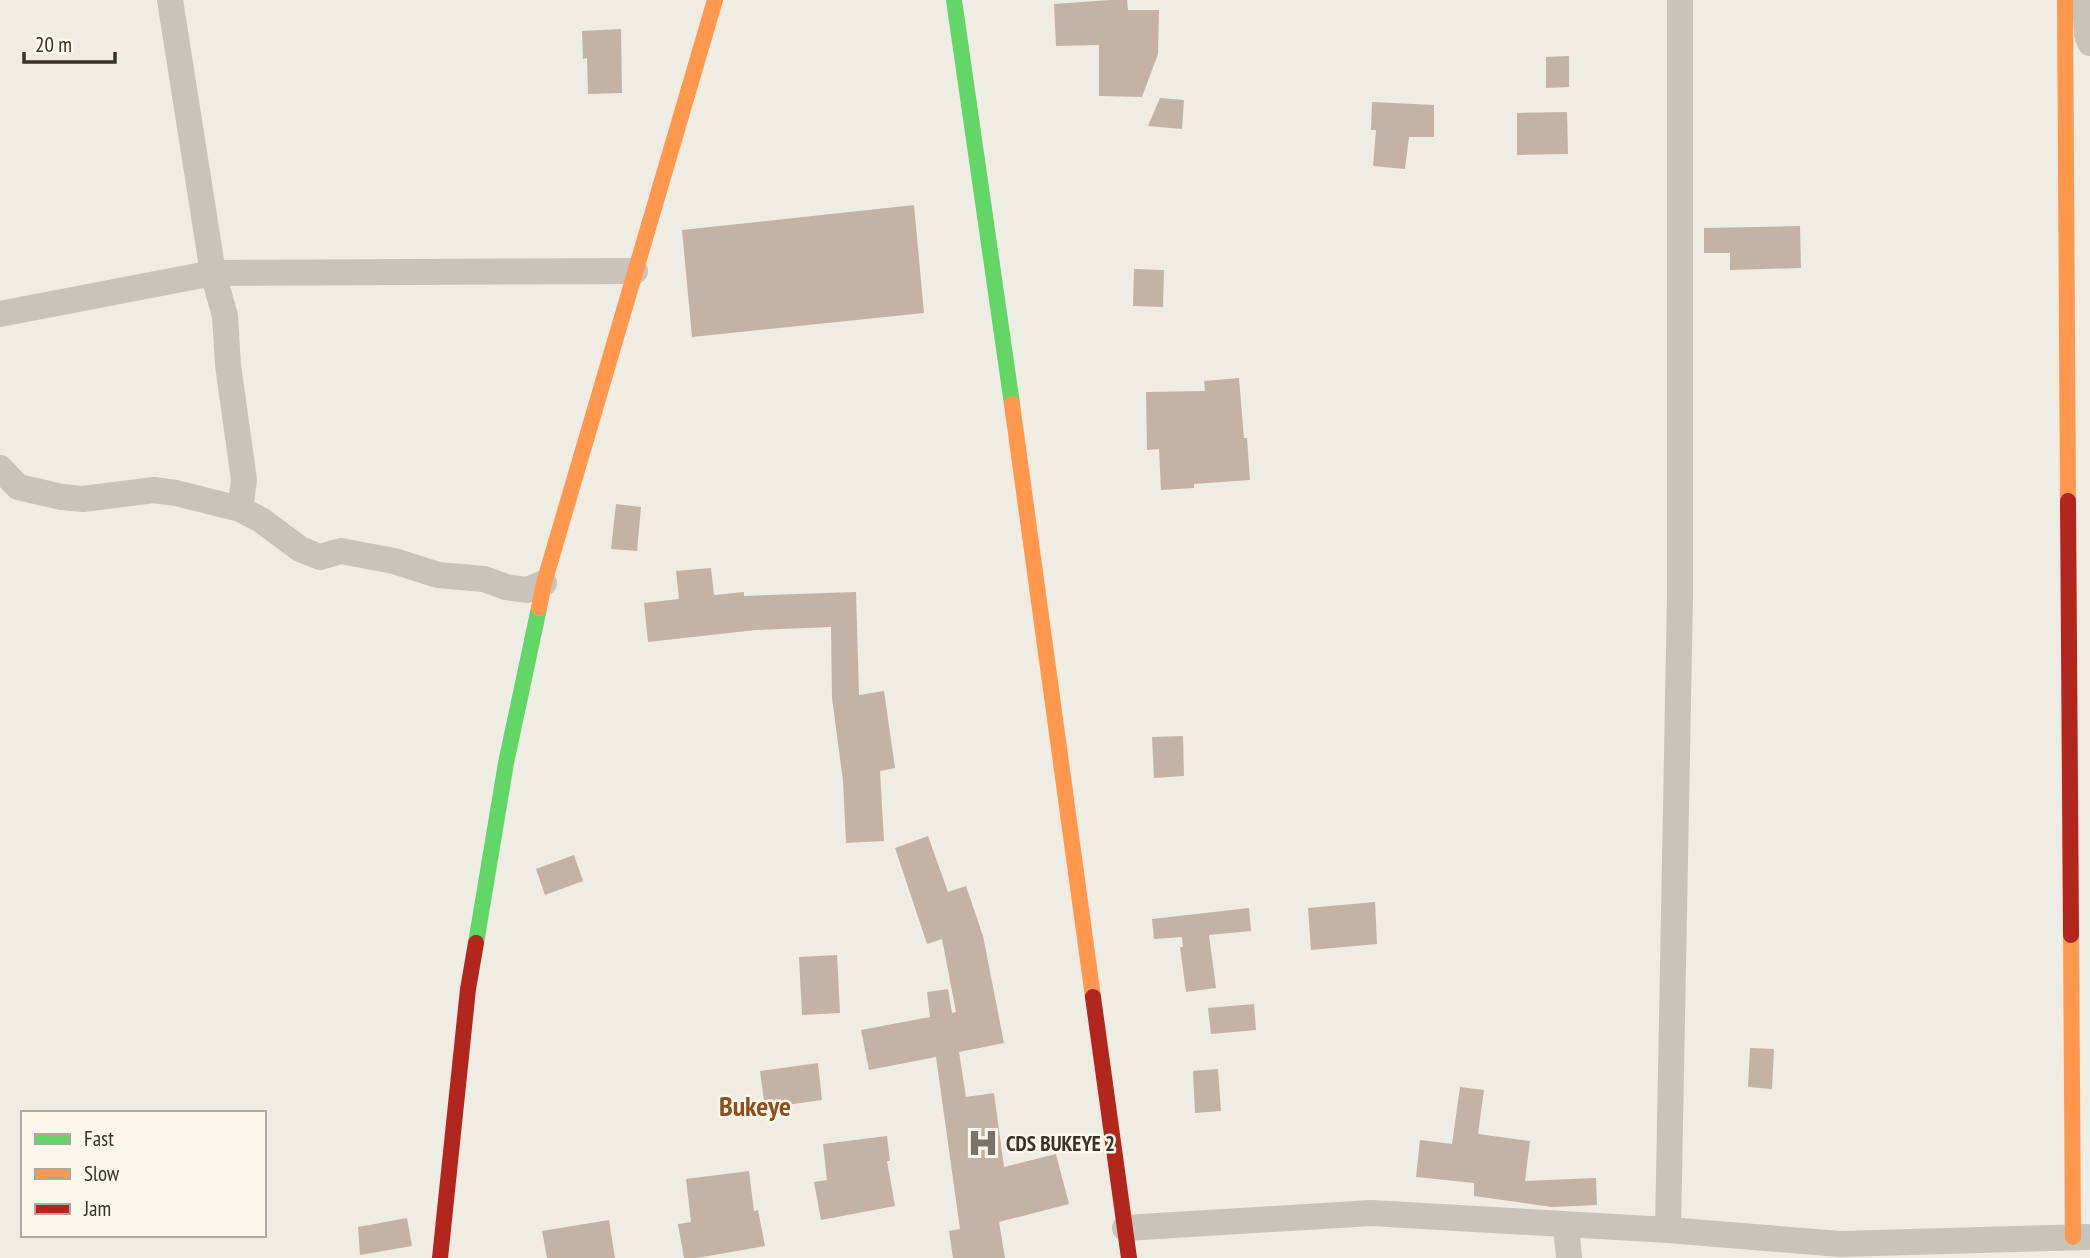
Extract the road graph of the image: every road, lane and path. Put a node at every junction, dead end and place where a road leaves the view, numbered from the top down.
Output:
1 (170, 0) edge
2 (715, 0) edge
3 (954, 0) edge
4 (1680, 0) edge
5 (2065, 0) edge
6 (2085, 0) edge
7 (2090, 44) edge
8 (635, 271) junction
9 (213, 273) junction
10 (0, 314) edge
11 (0, 468) edge
12 (240, 509) junction
13 (544, 583) junction
14 (1566, 1225) junction
15 (1125, 1228) junction
16 (1668, 1230) junction
17 (2081, 1237) edge
18 (1845, 1251) edge
19 (440, 1258) edge
20 (1129, 1258) edge
21 (1569, 1258) edge

1 - 9 street
2 - 8 main road
3 - 15 main road
4 - 16 street
5 - 17 main road
6 - 7 street
8 - 9 street
8 - 13 main road
9 - 10 street
9 - 12 street
11 - 12 street
12 - 13 street
13 - 19 main road
14 - 15 street
14 - 16 street
14 - 21 street
15 - 20 main road
16 - 18 street
17 - 18 street

